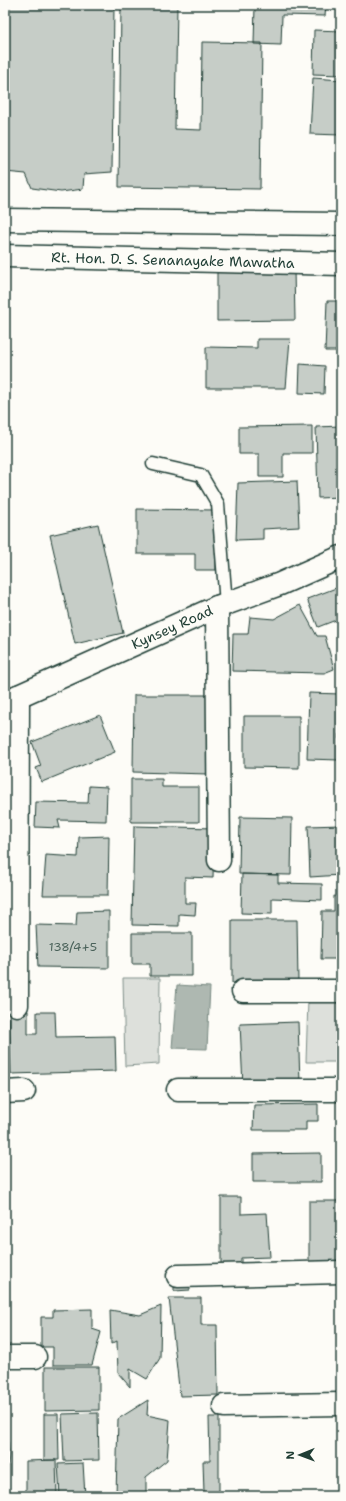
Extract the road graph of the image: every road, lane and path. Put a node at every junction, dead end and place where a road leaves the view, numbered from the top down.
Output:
1 (5, 220) edge
2 (341, 224) edge
3 (5, 256) edge
4 (341, 264) edge
5 (153, 464) dead end
6 (341, 557) edge
7 (221, 606) junction
8 (12, 699) edge
9 (219, 860) dead end
10 (243, 991) dead end
11 (341, 991) edge
12 (17, 1005) dead end
13 (178, 1090) dead end
14 (341, 1090) edge
15 (341, 1272) edge
16 (178, 1276) dead end
17 (5, 1357) edge
18 (35, 1357) dead end
19 (341, 1404) edge
20 (224, 1406) dead end

1 - 2 main road
3 - 4 main road, Rt. Hon. D. S. Senanayake Mawatha
5 - 7 lane
6 - 7 main road, Kynsey Road
7 - 8 main road, Kynsey Road
7 - 9 main road
8 - 12 main road
10 - 11 main road
13 - 14 main road
15 - 16 main road
17 - 18 main road
19 - 20 main road

